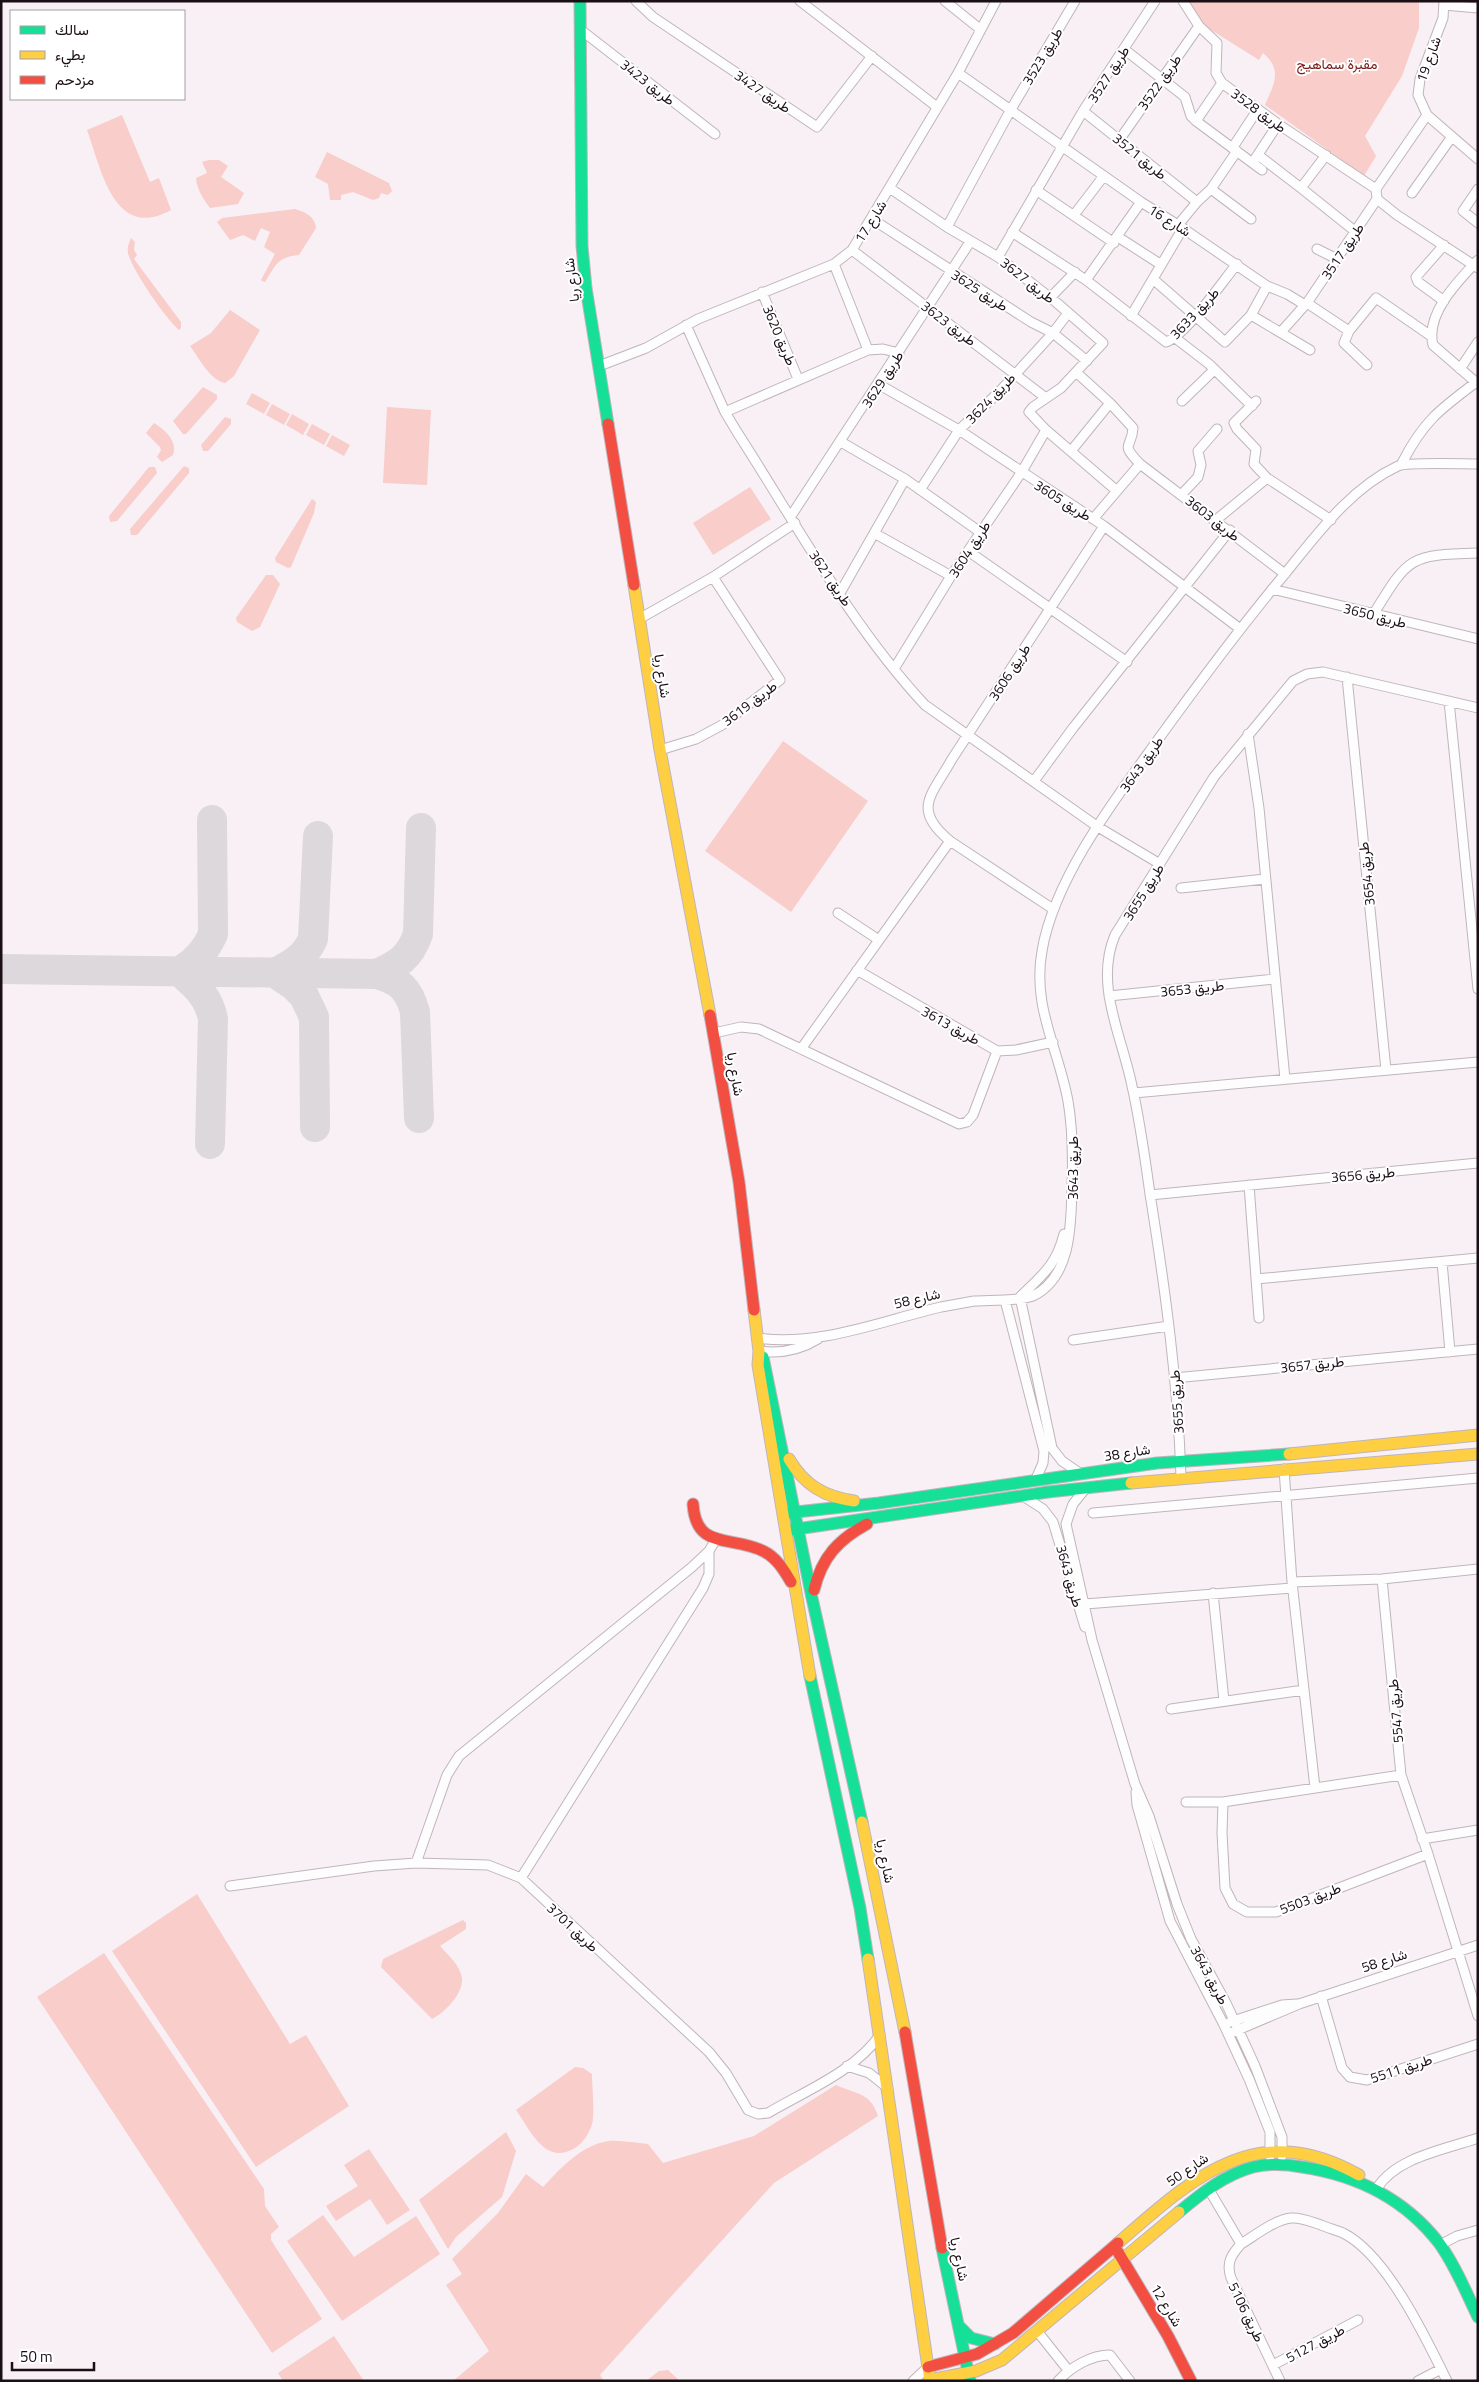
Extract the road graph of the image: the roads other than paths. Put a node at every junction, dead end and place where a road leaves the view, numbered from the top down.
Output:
1 (580, 1) edge
2 (636, 1) edge
3 (800, 1) edge
4 (945, 1) edge
5 (996, 1) edge
6 (1075, 1) edge
7 (1155, 1) edge
8 (1183, 1) edge
9 (1444, 3) edge
10 (1478, 8) edge
11 (1199, 26) junction
12 (980, 29) junction
13 (581, 30) junction
14 (1124, 49) junction
15 (872, 56) junction
16 (958, 73) junction
17 (1161, 80) junction
18 (1222, 83) junction
19 (937, 107) junction
20 (1258, 109) junction
21 (1010, 111) junction
22 (1083, 111) junction
23 (1427, 115) junction
24 (1196, 122) junction
25 (1278, 124) junction
26 (715, 134) dead end
27 (1451, 138) junction
28 (1120, 139) junction
29 (1062, 148) junction
30 (1235, 149) junction
31 (1258, 154) junction
32 (1326, 155) junction
33 (1476, 155) edge
34 (1252, 163) junction
35 (1262, 170) dead end
36 (1103, 177) junction
37 (1301, 188) junction
38 (890, 189) junction
39 (1211, 189) junction
40 (1478, 189) edge
41 (1036, 190) junction
42 (1412, 193) dead end
43 (1377, 194) junction
44 (1141, 202) junction
45 (1197, 202) junction
46 (1074, 215) junction
47 (872, 219) junction
48 (1250, 219) dead end
49 (1478, 223) edge
50 (1181, 226) junction
51 (947, 227) junction
52 (1012, 232) junction
53 (1356, 232) junction
54 (1116, 240) junction
55 (970, 242) junction
56 (1444, 245) junction
57 (1317, 249) dead end
58 (852, 250) junction
59 (998, 257) junction
60 (1337, 259) junction
61 (834, 264) junction
62 (1160, 264) junction
63 (1237, 264) junction
64 (1476, 264) edge
65 (952, 271) junction
66 (1075, 272) junction
67 (1153, 279) junction
68 (1086, 280) junction
69 (1267, 286) junction
70 (762, 292) junction
71 (1050, 298) junction
72 (1444, 301) junction
73 (1306, 304) junction
74 (929, 308) junction
75 (1068, 313) junction
76 (1251, 315) junction
77 (1131, 316) junction
78 (1195, 316) junction
79 (686, 325) junction
80 (1349, 331) junction
81 (1281, 332) junction
82 (1053, 333) junction
83 (1431, 336) junction
84 (1174, 337) junction
85 (1478, 342) edge
86 (868, 350) junction
87 (1310, 350) dead end
88 (899, 353) junction
89 (1087, 361) junction
90 (1367, 365) dead end
91 (599, 366) junction
92 (1460, 368) junction
93 (1214, 370) junction
94 (1015, 373) junction
95 (1076, 373) junction
96 (798, 379) junction
97 (1476, 383) edge
98 (878, 384) junction
99 (1046, 398) junction
100 (1182, 401) dead end
101 (1110, 403) junction
102 (725, 412) junction
103 (1218, 429) dead end
104 (959, 430) junction
105 (1046, 430) junction
106 (841, 442) junction
107 (1071, 451) junction
108 (1402, 463) junction
109 (1140, 464) junction
110 (1478, 464) edge
111 (1020, 473) junction
112 (1267, 478) junction
113 (905, 479) junction
114 (920, 490) junction
115 (1117, 491) junction
116 (1182, 494) junction
117 (1093, 519) junction
118 (793, 520) junction
119 (1216, 520) junction
120 (1331, 520) junction
121 (1104, 526) junction
122 (1230, 530) junction
123 (980, 532) junction
124 (874, 533) junction
125 (968, 552) junction
126 (1478, 553) edge
127 (1285, 574) junction
128 (951, 576) junction
129 (713, 577) junction
130 (1185, 588) junction
131 (1272, 589) junction
132 (840, 593) junction
133 (1050, 609) junction
134 (1373, 614) junction
135 (639, 619) junction
136 (1239, 628) junction
137 (1478, 639) edge
138 (1126, 662) junction
139 (894, 669) junction
140 (1347, 677) junction
141 (1449, 701) junction
142 (1478, 708) edge
143 (967, 734) junction
144 (1248, 734) junction
145 (660, 750) junction
146 (1034, 782) junction
147 (1098, 827) junction
148 (950, 841) junction
149 (1160, 864) junction
150 (1265, 879) junction
151 (1180, 888) dead end
152 (1053, 909) junction
153 (838, 913) dead end
154 (879, 940) junction
155 (857, 970) junction
156 (1275, 979) junction
157 (1478, 989) edge
158 (1109, 996) junction
159 (714, 1033) junction
160 (1052, 1042) junction
161 (801, 1049) junction
162 (997, 1051) junction
163 (1478, 1062) edge
164 (1386, 1070) junction
165 (1285, 1079) junction
166 (1134, 1093) junction
167 (1478, 1163) edge
168 (1249, 1185) junction
169 (1150, 1195) junction
170 (1478, 1258) edge
171 (1442, 1262) junction
172 (1256, 1278) junction
173 (1020, 1297) junction
174 (1005, 1300) junction
175 (1259, 1318) dead end
176 (1169, 1326) junction
177 (822, 1336) junction
178 (757, 1338) junction
179 (1073, 1340) dead end
180 (1478, 1349) edge
181 (759, 1351) junction
182 (1450, 1352) junction
183 (1174, 1378) junction
184 (1478, 1435) edge
185 (782, 1446) junction
186 (1478, 1454) edge
187 (1180, 1461) junction
188 (1284, 1469) junction
189 (1081, 1474) junction
190 (1181, 1477) junction
191 (1478, 1478) edge
192 (1036, 1481) junction
193 (1086, 1488) junction
194 (1286, 1494) junction
195 (1023, 1496) junction
196 (879, 1503) junction
197 (693, 1504) dead end
198 (796, 1512) junction
199 (1093, 1512) dead end
200 (782, 1513) junction
201 (875, 1519) junction
202 (785, 1530) junction
203 (798, 1530) junction
204 (716, 1539) junction
205 (709, 1551) junction
206 (1478, 1569) edge
207 (1382, 1579) junction
208 (1292, 1585) junction
209 (795, 1589) junction
210 (1213, 1593) junction
211 (812, 1598) junction
212 (1085, 1604) junction
213 (1092, 1640) junction
214 (1304, 1690) junction
215 (1224, 1702) junction
216 (1171, 1709) dead end
217 (1401, 1775) junction
218 (1135, 1784) junction
219 (1315, 1788) junction
220 (1186, 1802) dead end
221 (1222, 1802) junction
222 (1478, 1830) edge
223 (1422, 1839) junction
224 (1428, 1854) junction
225 (416, 1863) junction
226 (521, 1878) junction
227 (230, 1886) dead end
228 (1478, 1945) edge
229 (1457, 1952) junction
230 (1321, 1996) junction
231 (1299, 2004) junction
232 (1478, 2016) edge
233 (1234, 2021) junction
234 (1226, 2029) junction
235 (1238, 2030) junction
236 (880, 2036) junction
237 (1478, 2044) edge
238 (847, 2066) junction
239 (888, 2088) junction
240 (1478, 2138) edge
241 (1277, 2150) junction
242 (1269, 2164) junction
243 (1282, 2164) junction
244 (1373, 2187) junction
245 (1208, 2188) junction
246 (1142, 2222) junction
247 (1478, 2230) edge
248 (1151, 2234) junction
249 (1241, 2244) junction
250 (1115, 2246) junction
251 (1440, 2246) junction
252 (1122, 2259) junction
253 (1478, 2317) edge
254 (1358, 2320) dead end
255 (959, 2326) junction
256 (1037, 2331) junction
257 (996, 2344) junction
258 (965, 2358) junction
259 (1002, 2360) junction
260 (1273, 2365) junction
261 (928, 2367) junction
262 (1441, 2369) junction
263 (1068, 2370) junction
264 (968, 2377) edge
265 (930, 2380) edge
266 (913, 2381) edge
267 (985, 2381) edge
268 (1058, 2381) edge
269 (1130, 2381) edge
270 (1191, 2381) edge
271 (1280, 2381) edge
272 (1418, 2381) edge
273 (1447, 2381) edge

1 - 13 main road, شارع ريا
2 - 15 street, طريق 3427
3 - 15 street
4 - 12 street
5 - 12 street, شارع 17
6 - 21 street, طريق 3523
7 - 14 street, طريق 3527
8 - 11 street, طريق 3528
9 - 10 street
9 - 23 street, شارع 19
11 - 17 street, طريق 3522
11 - 18 street, طريق 3528
12 - 16 street, شارع 17
13 - 26 street, طريق 3423
13 - 91 main road, شارع ريا
14 - 17 street
14 - 22 street, طريق 3527
15 - 19 street
16 - 19 street, شارع 17
16 - 21 street, شارع 16
17 - 24 street
17 - 28 street, طريق 3522
18 - 20 street, طريق 3528
18 - 24 street
19 - 38 street, شارع 17
20 - 25 street, طريق 3528
20 - 30 street
21 - 29 street, شارع 16
21 - 51 street
22 - 28 street, طريق 3521
22 - 29 street, طريق 3527
23 - 27 street
23 - 43 street, طريق 3517
24 - 30 street
25 - 31 street
25 - 32 street, طريق 3528
27 - 33 street
27 - 42 street
28 - 45 street, طريق 3521
29 - 36 street, شارع 16
29 - 41 street
30 - 34 street
30 - 39 street
31 - 34 street
31 - 37 street
32 - 37 street
32 - 43 street, طريق 3528
34 - 35 street
36 - 44 street, شارع 16
36 - 46 street
37 - 53 street
38 - 47 street, شارع 17
38 - 51 street, طريق 3627
39 - 45 street
39 - 48 street
40 - 49 street
41 - 46 street
41 - 52 street
43 - 53 street, طريق 3517
43 - 56 street, طريق 3528
44 - 50 street, شارع 16
44 - 54 street
45 - 50 street
46 - 54 street
47 - 58 street, شارع 17
47 - 65 street, طريق 3625
50 - 62 street
50 - 63 street, شارع 16
51 - 55 street, طريق 3627
52 - 59 street
52 - 66 street, طريق 3633
53 - 60 street, طريق 3517
54 - 62 street
54 - 68 street
55 - 59 street, طريق 3627
55 - 65 street, طريق 3629
56 - 64 street, طريق 3528
56 - 72 street
57 - 60 street
58 - 61 street, شارع 17
58 - 74 street, طريق 3623
59 - 71 street, طريق 3627
60 - 73 street, طريق 3517
61 - 70 street, شارع 17
61 - 86 street
62 - 67 street
63 - 69 street, شارع 16
63 - 78 street, طريق 3633
64 - 72 street
65 - 74 street, طريق 3629
65 - 82 street, طريق 3625
66 - 68 street, طريق 3633
66 - 71 street
67 - 77 street
67 - 78 street
68 - 77 street, طريق 3633
69 - 73 street, شارع 16
69 - 76 street
70 - 79 street, شارع 17
70 - 96 street, طريق 3620
71 - 75 street, طريق 3627
72 - 83 street
73 - 80 street, شارع 16
73 - 81 street, طريق 3517
74 - 88 street, طريق 3629
74 - 94 street, طريق 3623
75 - 82 street, طريق 3624
75 - 89 street, طريق 3627
76 - 78 street
76 - 81 street
77 - 84 street, طريق 3633
78 - 84 street, طريق 3633
79 - 91 street, شارع 17
79 - 102 street, طريق 3621
80 - 83 street
80 - 90 street
81 - 87 street
82 - 89 street, طريق 3625
82 - 94 street, طريق 3624
83 - 92 street
84 - 93 street
85 - 92 street
86 - 88 street, طريق 3620
86 - 96 street, طريق 3620
88 - 98 street, طريق 3629
89 - 95 street
91 - 135 main road, شارع ريا
92 - 97 street
93 - 100 street
93 - 112 street
94 - 99 street, طريق 3623
94 - 104 street, طريق 3624
95 - 99 street
95 - 101 street, طريق 3603
96 - 102 street, طريق 3620
97 - 108 street
98 - 104 street, طريق 3605
98 - 106 street, طريق 3629
99 - 105 street
101 - 107 street
101 - 109 street, طريق 3603
102 - 118 street, طريق 3621
103 - 116 street
104 - 111 street, طريق 3605
104 - 114 street, طريق 3624
105 - 107 street
105 - 111 street, طريق 3604
106 - 113 street
106 - 118 street, طريق 3629
107 - 115 street
108 - 110 street
108 - 120 street, طريق 3643
109 - 115 street
109 - 116 street, طريق 3603
111 - 117 street, طريق 3605
111 - 123 street, طريق 3604
112 - 119 street
112 - 120 street
113 - 114 street
113 - 124 street
114 - 123 street
115 - 117 street
116 - 119 street, طريق 3603
117 - 121 street, طريق 3605
118 - 129 street, طريق 3629
118 - 132 street, طريق 3621
119 - 122 street, طريق 3603
120 - 127 street, طريق 3643
121 - 130 street, طريق 3605
121 - 133 street, طريق 3606
122 - 127 street, طريق 3603
122 - 130 street
123 - 125 street, طريق 3604
124 - 128 street
124 - 132 street
125 - 128 street, طريق 3604
125 - 133 street
126 - 134 street
127 - 131 street, طريق 3643
128 - 139 street, طريق 3604
129 - 135 street, طريق 3629
129 - 145 street, طريق 3619
130 - 136 street, طريق 3605
130 - 138 street
131 - 134 street, طريق 3650
131 - 136 street, طريق 3643
132 - 139 street, طريق 3621
133 - 138 street
133 - 143 street, طريق 3606
134 - 137 street, طريق 3650
135 - 145 main road, شارع ريا
136 - 147 street, طريق 3643
138 - 146 street
139 - 143 street, طريق 3621
140 - 141 street, طريق 3655
140 - 144 street, طريق 3655
140 - 164 street, طريق 3654
141 - 142 street, طريق 3655
141 - 157 street
143 - 146 street, طريق 3621
143 - 148 street
144 - 149 street, طريق 3655
144 - 150 street
145 - 159 main road, شارع ريا
146 - 147 street, طريق 3621
147 - 149 street, طريق 3621
147 - 152 street, طريق 3643
148 - 152 street
148 - 154 street
149 - 158 street, طريق 3655
150 - 151 street
150 - 156 street
152 - 160 street, طريق 3643
153 - 154 street
154 - 155 street
155 - 161 street
155 - 162 street, طريق 3613
156 - 158 street, طريق 3653
156 - 165 street
158 - 166 street, طريق 3655
159 - 161 street
159 - 178 main road, شارع ريا
160 - 162 street, طريق 3613
160 - 173 street, طريق 3643
161 - 162 street
163 - 164 street
164 - 165 street
165 - 166 street
166 - 169 street, طريق 3655
167 - 168 street, طريق 3656
168 - 169 street, طريق 3656
168 - 172 street
169 - 176 street, طريق 3655
170 - 171 street
171 - 172 street
171 - 182 street
172 - 175 street
173 - 174 street, شارع 58
173 - 189 street
174 - 177 street, شارع 58
174 - 192 street
176 - 179 street
176 - 183 street, طريق 3655
177 - 178 street, شارع 58
177 - 181 street, شارع 58
178 - 181 main road, شارع ريا
180 - 182 street, طريق 3657
181 - 185 main road, شارع ريا
181 - 200 main road, شارع ريا
182 - 183 street, طريق 3657
183 - 187 street, طريق 3655
184 - 187 main road, شارع 38
185 - 196 main road
185 - 198 main road, شارع ريا
186 - 188 main road
187 - 189 main road, شارع 38
187 - 190 street, طريق 3655
188 - 190 main road
188 - 194 street
189 - 192 main road, شارع 38
190 - 193 main road
191 - 194 street
192 - 196 main road, شارع 38
193 - 195 main road
193 - 212 street, طريق 3643
194 - 199 street
194 - 208 street
195 - 201 main road
195 - 213 street, طريق 3643
196 - 198 main road, شارع 38
197 - 204 main road
198 - 200 main road, شارع 38
198 - 203 main road, شارع ريا
200 - 202 main road, شارع ريا
201 - 203 main road
201 - 211 main road
202 - 203 main road
202 - 209 main road, شارع ريا
203 - 211 main road, شارع ريا
204 - 205 street
204 - 209 main road
205 - 225 street
205 - 226 street
206 - 207 street
207 - 208 street
207 - 217 street, طريق 5547
208 - 210 street
208 - 214 street
209 - 236 main road, شارع ريا
210 - 212 street
210 - 215 street
211 - 255 main road, شارع ريا
212 - 213 street, طريق 3643
213 - 218 street, طريق 3643
214 - 215 street
214 - 219 street
215 - 216 street
217 - 219 street
217 - 223 street, طريق 5547
218 - 233 street, طريق 3643
218 - 234 street, طريق 3643
219 - 221 street
220 - 221 street
221 - 224 street, طريق 5503
222 - 223 street
223 - 224 street, طريق 5547
224 - 229 street, طريق 5547
225 - 226 street, طريق 3701
225 - 227 street, طريق 3701
226 - 238 street, طريق 3701
228 - 229 street, شارع 58
229 - 230 street, شارع 58
229 - 232 street
230 - 231 street, شارع 58
230 - 237 street, طريق 5511
231 - 233 street, شارع 58
231 - 235 street, شارع 58
233 - 234 street, شارع 58
233 - 235 street, طريق 3643
234 - 235 street, شارع 58
234 - 241 street, طريق 3643
235 - 241 street, طريق 3643
236 - 238 street, طريق 3701
236 - 239 main road, شارع ريا
238 - 239 street
239 - 261 main road, شارع ريا
240 - 244 street
241 - 242 street, طريق 3643
241 - 243 street, طريق 3643
241 - 244 main road, شارع 50
241 - 246 main road, شارع 50
242 - 243 main road, شارع 50
242 - 245 main road, شارع 50
243 - 244 main road, شارع 50
244 - 251 main road
245 - 248 main road, شارع 50
245 - 249 street, شارع 50
246 - 248 main road
246 - 250 main road, شارع 50
247 - 251 street
248 - 252 main road, شارع 50
249 - 260 street, طريق 5106
249 - 262 street
250 - 252 main road, شارع 12
250 - 257 main road, شارع 50
251 - 253 main road
252 - 256 main road, شارع 50
252 - 270 main road, شارع 12
254 - 260 street, طريق 5127
255 - 257 main road
255 - 258 main road, شارع ريا
256 - 259 main road, شارع 50
256 - 263 street
257 - 258 main road, شارع 50
258 - 261 main road, شارع 50
258 - 264 main road, شارع ريا
259 - 264 main road, شارع 50
259 - 267 main road
260 - 271 street, طريق 5106
261 - 265 main road, شارع ريا
261 - 266 street
262 - 272 street
262 - 273 street
263 - 268 street
263 - 269 street
264 - 265 main road, شارع 50

